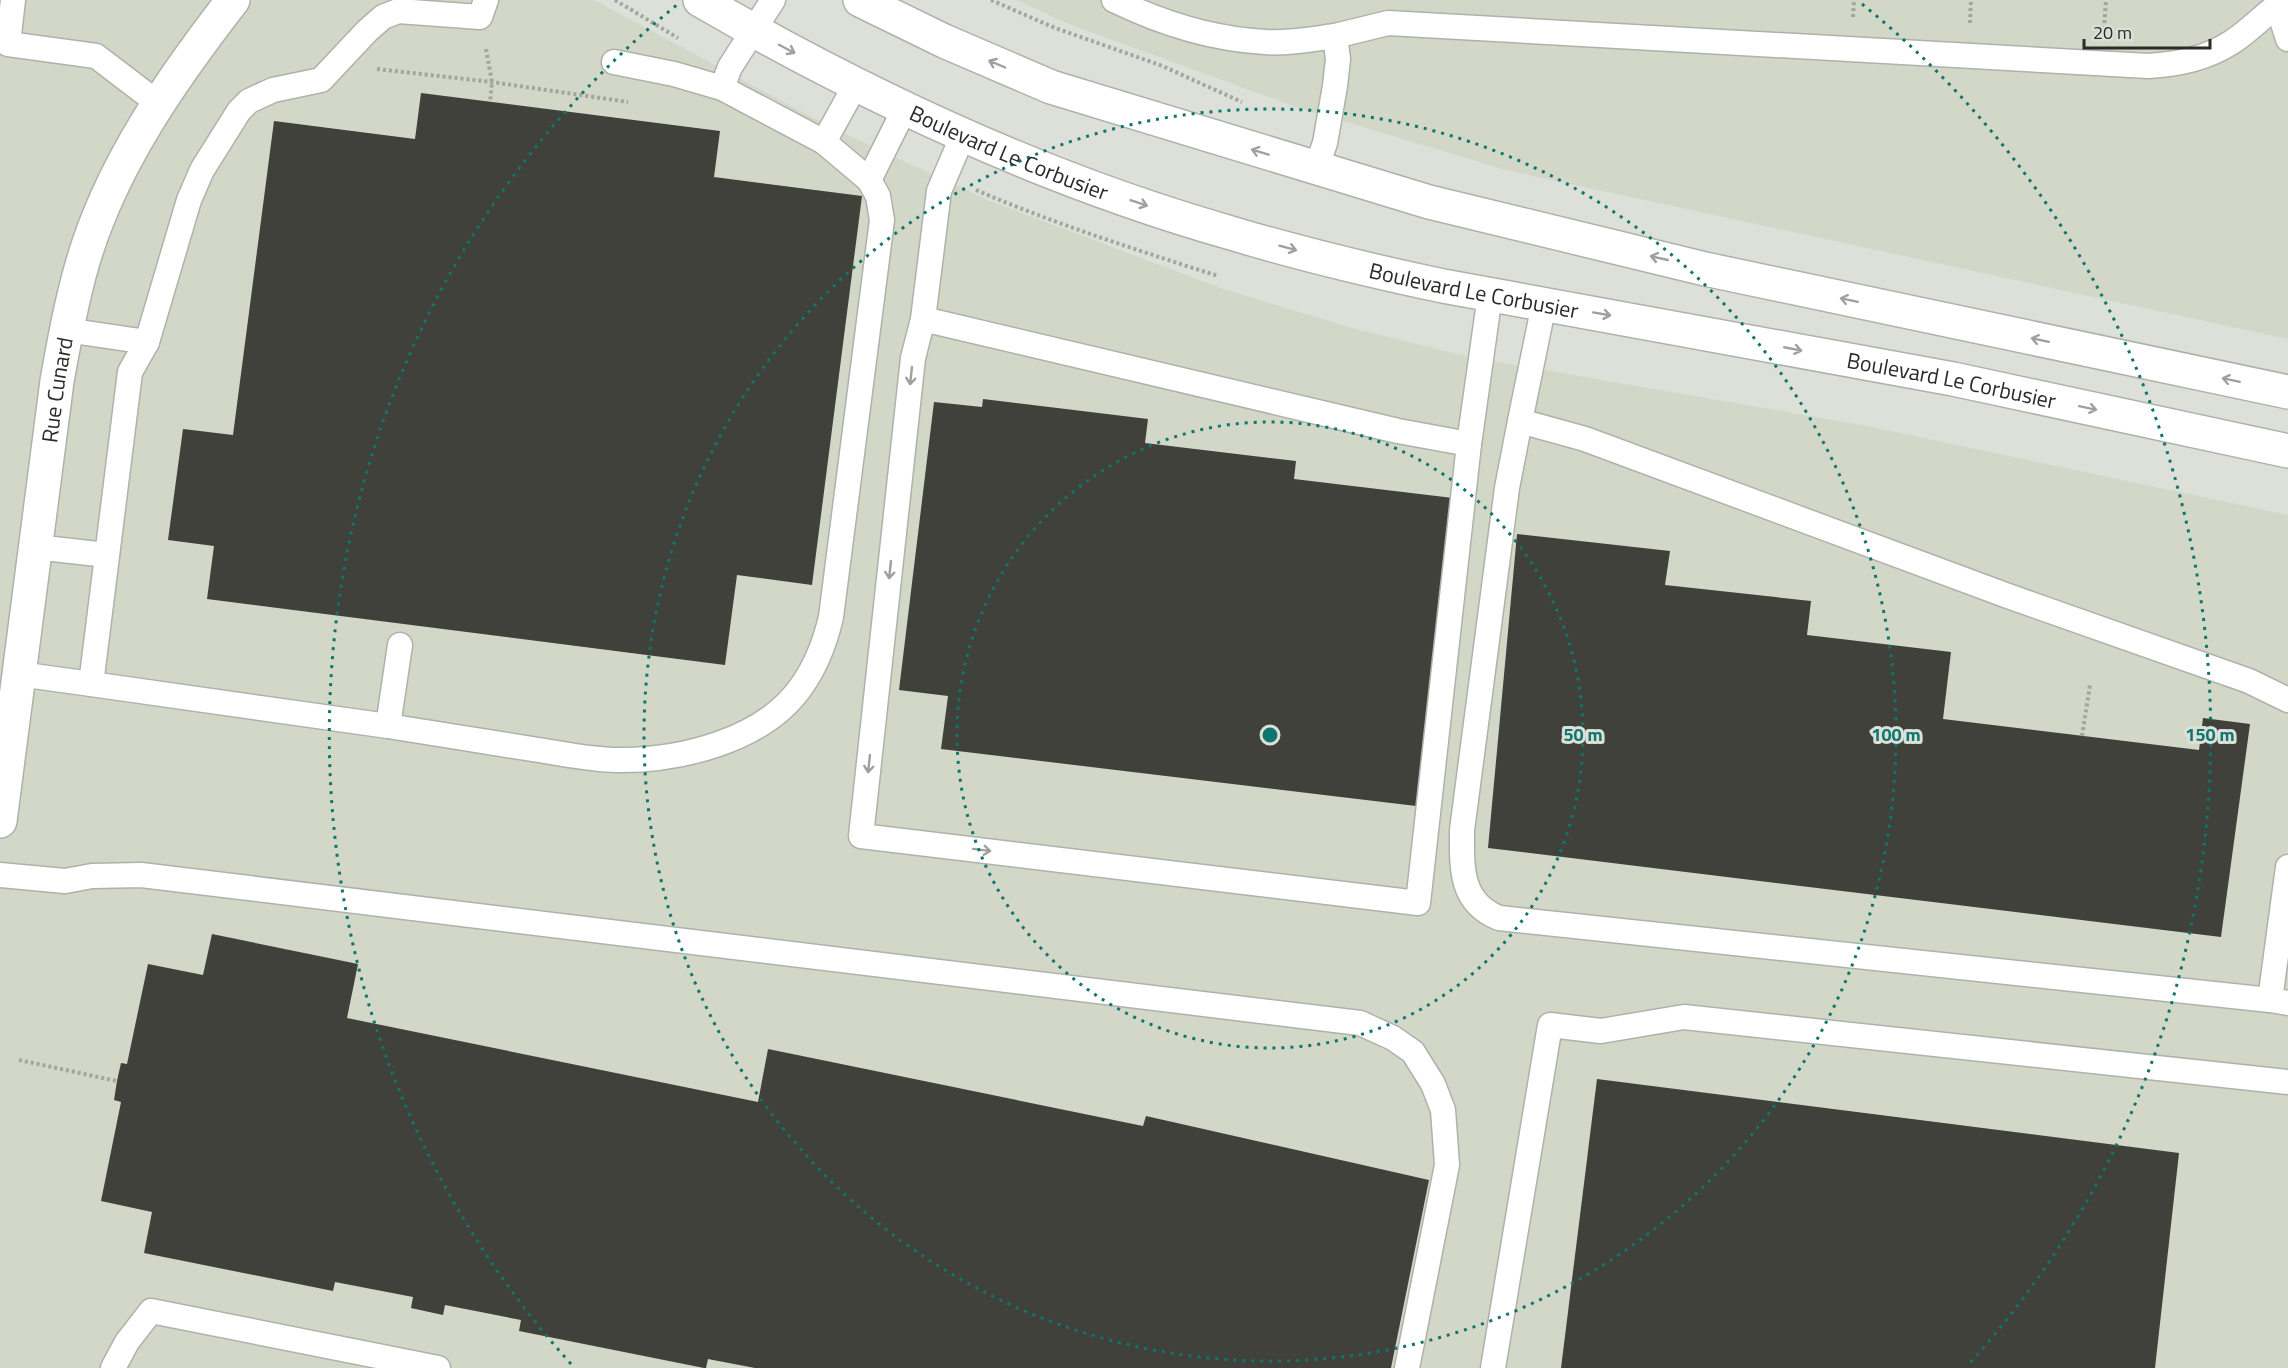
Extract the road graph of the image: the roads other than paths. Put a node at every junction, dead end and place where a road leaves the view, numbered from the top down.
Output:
1 (13, 0) edge
2 (233, 0) edge
3 (486, 0) edge
4 (700, 0) edge
5 (773, 0) edge
6 (860, 0) edge
7 (1114, 0) edge
8 (2279, 2) edge
9 (753, 31) junction
10 (1335, 36) junction
11 (2288, 39) edge
12 (614, 62) dead end
13 (856, 84) junction
14 (722, 88) junction
15 (159, 104) junction
16 (905, 108) junction
17 (963, 135) junction
18 (824, 142) junction
19 (1316, 169) junction
20 (869, 180) junction
21 (1490, 294) junction
22 (1544, 304) junction
23 (922, 319) junction
24 (66, 330) junction
25 (147, 342) junction
26 (2288, 392) edge
27 (1520, 421) junction
28 (1469, 444) junction
29 (2288, 451) edge
30 (35, 547) junction
31 (107, 555) junction
32 (400, 645) dead end
33 (19, 674) junction
34 (91, 684) junction
35 (2288, 700) edge
36 (388, 726) junction
37 (0, 821) edge
38 (2288, 867) edge
39 (0, 875) edge
40 (2279, 1002) edge
41 (2288, 1082) edge
42 (113, 1368) edge
43 (438, 1368) edge
44 (1407, 1368) edge
45 (1493, 1368) edge

1 - 15 lane
2 - 15 street, Rue Cunard
3 - 25 lane
4 - 9 street, Boulevard Le Corbusier
5 - 9 lane
19 -> 6 street
7 - 10 lane
8 - 10 lane
8 - 11 lane
9 -> 13 street, Boulevard Le Corbusier
9 - 14 lane
10 - 19 lane
12 - 14 lane
13 - 16 street, Boulevard Le Corbusier
13 - 18 lane
14 - 18 lane
15 - 24 street, Rue Cunard
16 - 17 street, Boulevard Le Corbusier
16 - 20 lane
17 -> 21 street, Boulevard Le Corbusier
17 - 23 lane
18 - 20 lane
26 -> 19 street
20 - 36 lane
21 - 22 street, Boulevard Le Corbusier
21 - 28 lane
22 - 27 lane
22 -> 29 street, Boulevard Le Corbusier
23 - 28 lane
23 -> 28 lane
24 - 25 lane
24 - 30 street, Rue Cunard
25 - 31 lane
27 - 35 lane
27 - 40 lane
30 - 31 lane
30 - 33 street, Rue Cunard
31 - 34 lane
32 - 36 lane
33 - 34 lane
33 - 37 street, Rue Cunard
34 - 36 lane
38 - 40 lane
39 - 44 lane
41 - 45 lane
42 - 43 lane

